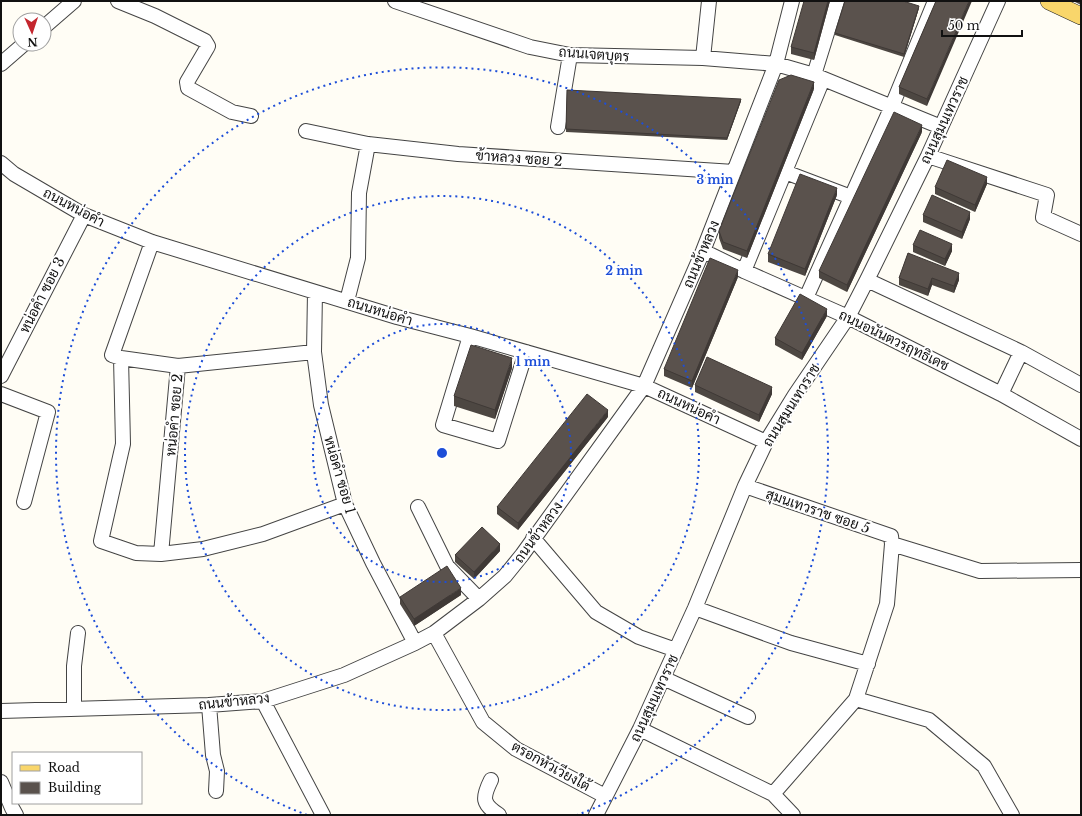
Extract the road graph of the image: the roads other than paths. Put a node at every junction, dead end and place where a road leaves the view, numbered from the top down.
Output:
1 (74, 1) edge
2 (118, 1) edge
3 (395, 1) edge
4 (709, 1) edge
5 (792, 1) edge
6 (836, 1) edge
7 (935, 1) edge
8 (998, 1) edge
9 (1049, 1) edge
10 (1081, 16) edge
11 (52, 20) edge
12 (15, 52) edge
13 (570, 55) junction
14 (703, 58) junction
15 (1, 64) edge
16 (776, 64) junction
17 (818, 77) junction
18 (892, 106) junction
19 (251, 116) dead end
20 (558, 127) dead end
21 (941, 127) junction
22 (306, 131) dead end
23 (368, 144) junction
24 (928, 156) junction
25 (1, 163) edge
26 (734, 172) junction
27 (785, 172) junction
28 (850, 197) junction
29 (84, 215) junction
30 (1081, 234) edge
31 (152, 242) junction
32 (703, 251) junction
33 (744, 271) junction
34 (867, 280) junction
35 (315, 292) junction
36 (806, 298) junction
37 (347, 301) junction
38 (848, 317) junction
39 (470, 336) junction
40 (314, 352) junction
41 (526, 352) junction
42 (1021, 352) junction
43 (122, 358) junction
44 (178, 366) junction
45 (1, 376) edge
46 (1081, 385) edge
47 (644, 386) junction
48 (1, 394) edge
49 (1001, 394) junction
50 (1081, 439) edge
51 (766, 442) junction
52 (745, 486) junction
53 (24, 502) dead end
54 (345, 504) junction
55 (418, 507) dead end
56 (533, 538) junction
57 (892, 540) junction
58 (161, 554) junction
59 (1081, 570) edge
60 (479, 599) junction
61 (695, 608) junction
62 (78, 633) dead end
63 (434, 633) junction
64 (415, 643) junction
65 (676, 650) junction
66 (868, 664) junction
67 (663, 678) junction
68 (856, 699) junction
69 (264, 701) junction
70 (209, 705) junction
71 (74, 709) junction
72 (1, 711) edge
73 (748, 717) dead end
74 (640, 729) junction
75 (490, 780) dead end
76 (1, 782) edge
77 (216, 791) dead end
78 (773, 794) junction
79 (605, 796) junction
80 (16, 815) edge
81 (323, 815) edge
82 (499, 815) edge
83 (596, 815) edge
84 (793, 815) edge
85 (1012, 815) edge

1 - 11 street
2 - 19 street
3 - 13 street, ถนนเจตบุตร
4 - 14 street
5 - 16 street, ถนนข้าหลวง
6 - 17 street
7 - 18 street
8 - 21 street, ถนนสุมนเทวราช
9 - 10 main road
12 - 15 street
13 - 14 street, ถนนเจตบุตร
13 - 20 street
14 - 16 street, ถนนเจตบุตร
16 - 17 street, ถนนเจตบุตร
16 - 26 street, ถนนข้าหลวง
17 - 18 street, ถนนเจตบุตร
17 - 27 street
18 - 21 street, ถนนเจตบุตร
18 - 28 street
21 - 24 street, ถนนสุมนเทวราช
22 - 23 street, ข้าหลวง ซอย 2
23 - 26 street, ข้าหลวง ซอย 2
23 - 37 street
24 - 30 street
24 - 34 street, ถนนสุมนเทวราช
25 - 29 street, ถนนหน่อคำ
26 - 32 street, ถนนข้าหลวง
27 - 28 street
27 - 33 street
28 - 36 street
29 - 31 street, ถนนหน่อคำ
29 - 45 street, หน่อคำ ซอย 3
31 - 35 street, ถนนหน่อคำ
31 - 43 street
32 - 33 street, ถนนอนันตวรฤทธิเดช
32 - 47 street, ถนนข้าหลวง
33 - 36 street, ถนนอนันตวรฤทธิเดช
34 - 38 street, ถนนสุมนเทวราช
34 - 42 street
35 - 37 street, ถนนหน่อคำ
35 - 40 street, หน่อคำ ซอย 1
36 - 38 street, ถนนอนันตวรฤทธิเดช
37 - 39 street, ถนนหน่อคำ
38 - 49 street, ถนนอนันตวรฤทธิเดช
38 - 51 street, ถนนสุมนเทวราช
39 - 41 street, ถนนหน่อคำ
39 - 41 street
40 - 44 street
40 - 54 street, หน่อคำ ซอย 1
41 - 47 street, ถนนหน่อคำ
42 - 46 street
42 - 49 street
43 - 44 street, หน่อคำ ซอย 2
43 - 58 street
44 - 58 street, หน่อคำ ซอย 2
47 - 51 street, ถนนหน่อคำ
47 - 56 street, ถนนข้าหลวง
48 - 53 street
49 - 50 street, ถนนอนันตวรฤทธิเดช
51 - 52 street, ถนนสุมนเทวราช
52 - 57 street, สุมนเทวราช ซอย 5
52 - 61 street, ถนนสุมนเทวราช
54 - 58 street
54 - 64 street, หน่อคำ ซอย 1
55 - 60 street
56 - 60 street, ถนนข้าหลวง
56 - 65 street
57 - 59 street, สุมนเทวราช ซอย 5
57 - 66 street
60 - 63 street, ถนนข้าหลวง
61 - 65 street, ถนนสุมนเทวราช
61 - 66 street
62 - 71 street
63 - 64 street, ถนนข้าหลวง
63 - 79 street, ตรอกหัวเวียงใต้
64 - 69 street, ถนนข้าหลวง
65 - 67 street, ถนนสุมนเทวราช
66 - 68 street
67 - 73 street
67 - 74 street, ถนนสุมนเทวราช
68 - 78 street
68 - 85 street
69 - 70 street, ถนนข้าหลวง
69 - 81 street
70 - 71 street, ถนนข้าหลวง
70 - 77 street
71 - 72 street, ถนนข้าหลวง
74 - 78 street
74 - 79 street, ถนนสุมนเทวราช
75 - 82 street
76 - 80 street
78 - 84 street
79 - 83 street, ถนนสุมนเทวราช

